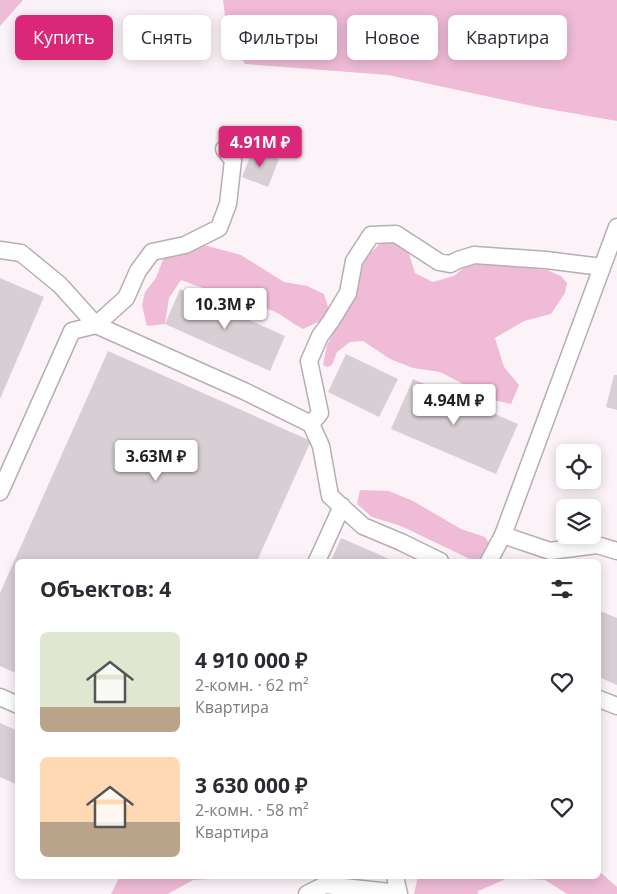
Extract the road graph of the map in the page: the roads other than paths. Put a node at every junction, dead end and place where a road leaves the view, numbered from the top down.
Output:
1 (224, 149) dead end
2 (617, 227) edge
3 (0, 250) edge
4 (602, 267) junction
5 (96, 325) junction
6 (312, 424) junction
7 (0, 492) edge
8 (342, 506) junction
9 (503, 535) junction
10 (617, 551) edge
11 (318, 559) edge
12 (436, 559) edge
13 (490, 559) edge
14 (0, 697) edge
15 (601, 700) edge
16 (15, 704) edge
17 (617, 706) edge
18 (396, 879) edge
19 (308, 894) edge
20 (399, 894) edge

1 - 5 lane
2 - 4 lane
3 - 5 lane
4 - 6 lane
4 - 9 lane
5 - 6 lane
5 - 7 lane
6 - 8 lane
8 - 11 lane
8 - 12 lane
9 - 10 lane
9 - 13 lane
14 - 16 lane
15 - 17 lane
18 - 20 lane
19 - 20 lane

